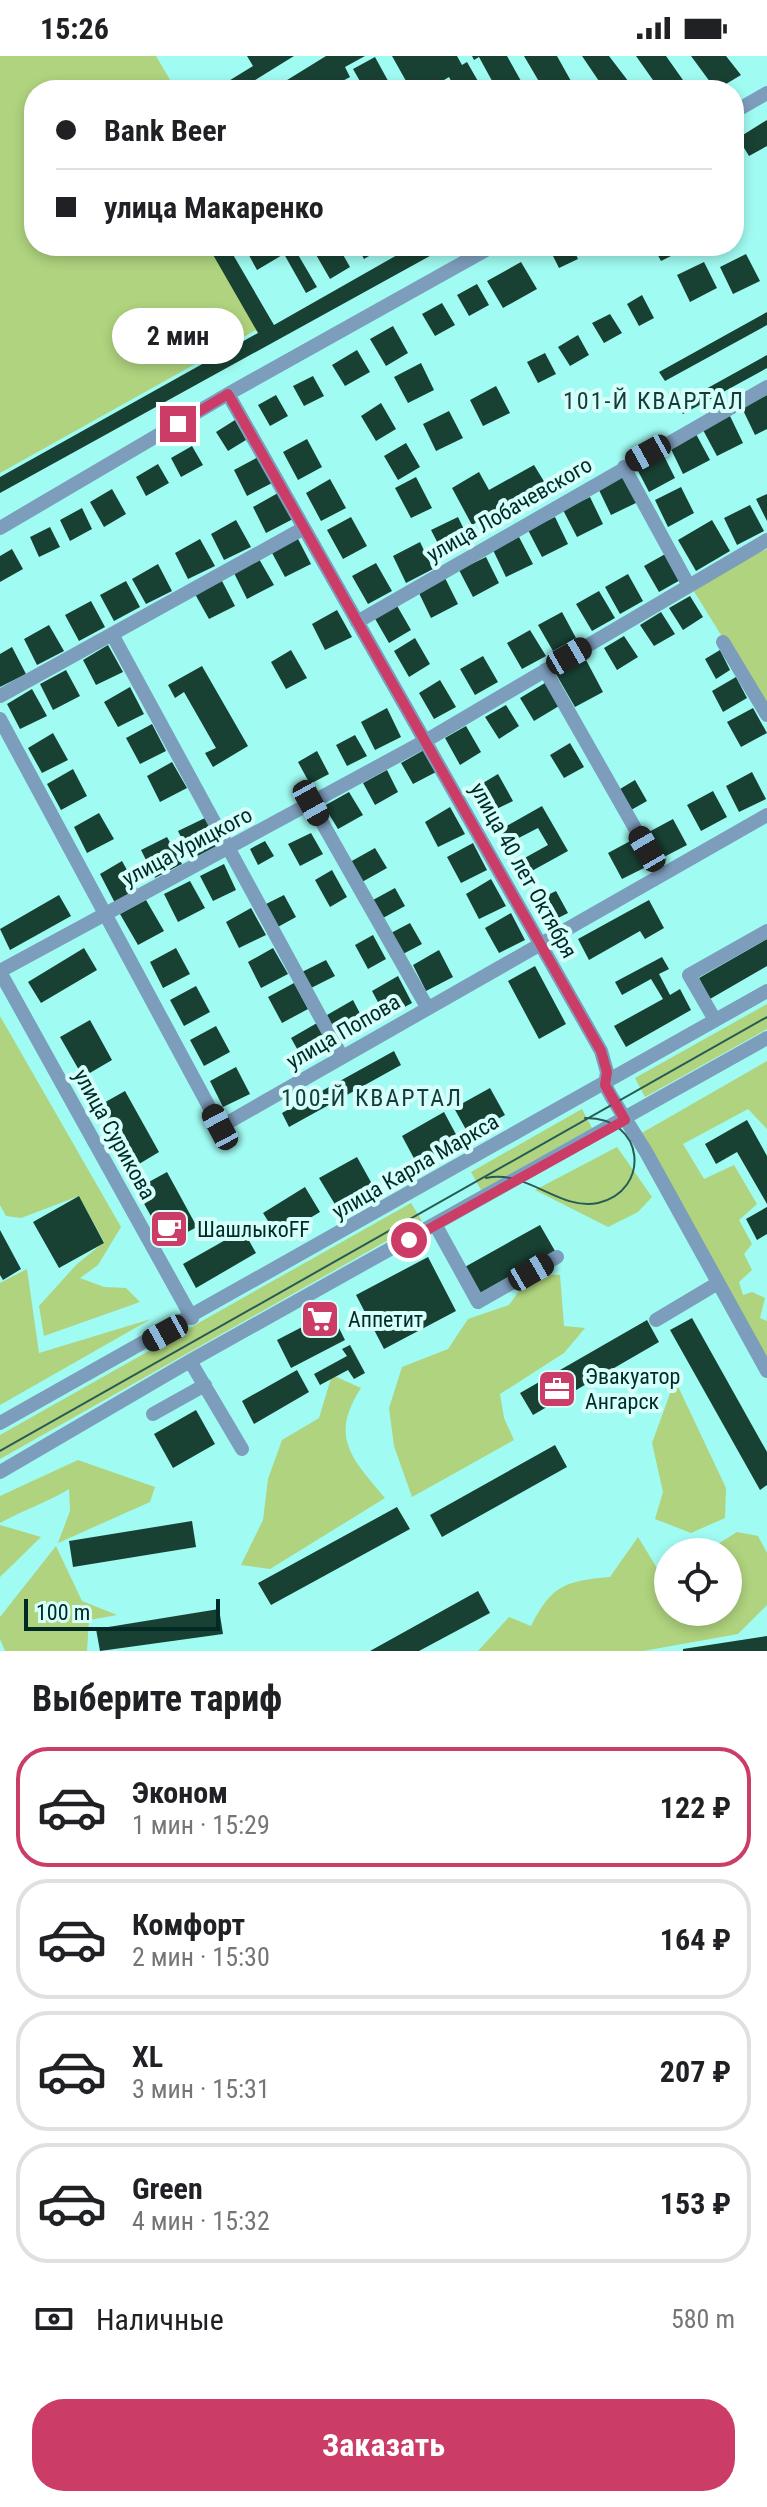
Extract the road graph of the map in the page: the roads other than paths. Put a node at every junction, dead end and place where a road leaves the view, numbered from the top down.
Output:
1 (767, 95) edge
2 (744, 107) edge
3 (475, 256) edge
4 (767, 387) edge
5 (228, 394) junction
6 (624, 467) junction
7 (0, 528) edge
8 (304, 528) junction
9 (767, 540) edge
10 (689, 586) junction
11 (357, 622) junction
12 (113, 636) junction
13 (723, 642) dead end
14 (545, 670) junction
15 (0, 696) edge
16 (767, 715) edge
17 (0, 719) edge
18 (427, 740) junction
19 (311, 803) junction
20 (767, 815) edge
21 (228, 850) junction
22 (661, 874) junction
23 (106, 914) junction
24 (767, 931) edge
25 (539, 943) junction
26 (0, 972) edge
27 (767, 991) edge
28 (427, 1007) junction
29 (715, 1020) junction
30 (767, 1038) edge
31 (342, 1057) junction
32 (605, 1085) junction
33 (625, 1120) junction
34 (436, 1226) junction
35 (557, 1257) dead end
36 (718, 1283) junction
37 (192, 1318) junction
38 (656, 1320) dead end
39 (190, 1361) junction
40 (767, 1371) edge
41 (205, 1385) junction
42 (153, 1414) dead end
43 (0, 1423) edge
44 (242, 1449) dead end
45 (0, 1472) edge

1 - 2 street
3 - 5 street
4 - 6 street, улица Лобачевского
5 - 7 street
5 - 8 street, улица 40 лет Октября
6 - 10 street
6 - 11 street, улица Лобачевского
8 - 11 street, улица 40 лет Октября
8 - 12 street
9 - 10 street, улица Урицкого
10 - 14 street, улица Урицкого
11 - 18 street, улица 40 лет Октября
12 - 15 street
12 - 21 street
13 - 16 street
14 - 18 street, улица Урицкого
14 - 22 street
17 - 23 street, улица Попова
18 - 19 street, улица Урицкого
18 - 25 street, улица 40 лет Октября
19 - 21 street, улица Урицкого
19 - 28 street
20 - 22 street, улица Попова
21 - 23 street, улица Урицкого
21 - 31 street
22 - 25 street, улица Попова
23 - 26 street, улица Урицкого
23 - 31 street, улица Попова
24 - 29 street
25 - 28 street, улица Попова
25 - 32 street, улица 40 лет Октября
26 - 37 street, улица Сурикова
27 - 29 street, улица Карла Маркса
28 - 31 street, улица Попова
29 - 32 street, улица Карла Маркса
30 - 33 street
32 - 33 street, улица 40 лет Октября
32 - 37 street, улица Карла Маркса
33 - 34 street
33 - 36 street, улица 40 лет Октября
34 - 35 street
34 - 39 street
36 - 38 street
36 - 40 street, улица 40 лет Октября
37 - 43 street, улица Карла Маркса
39 - 41 street
39 - 45 street
41 - 42 street
41 - 44 street

